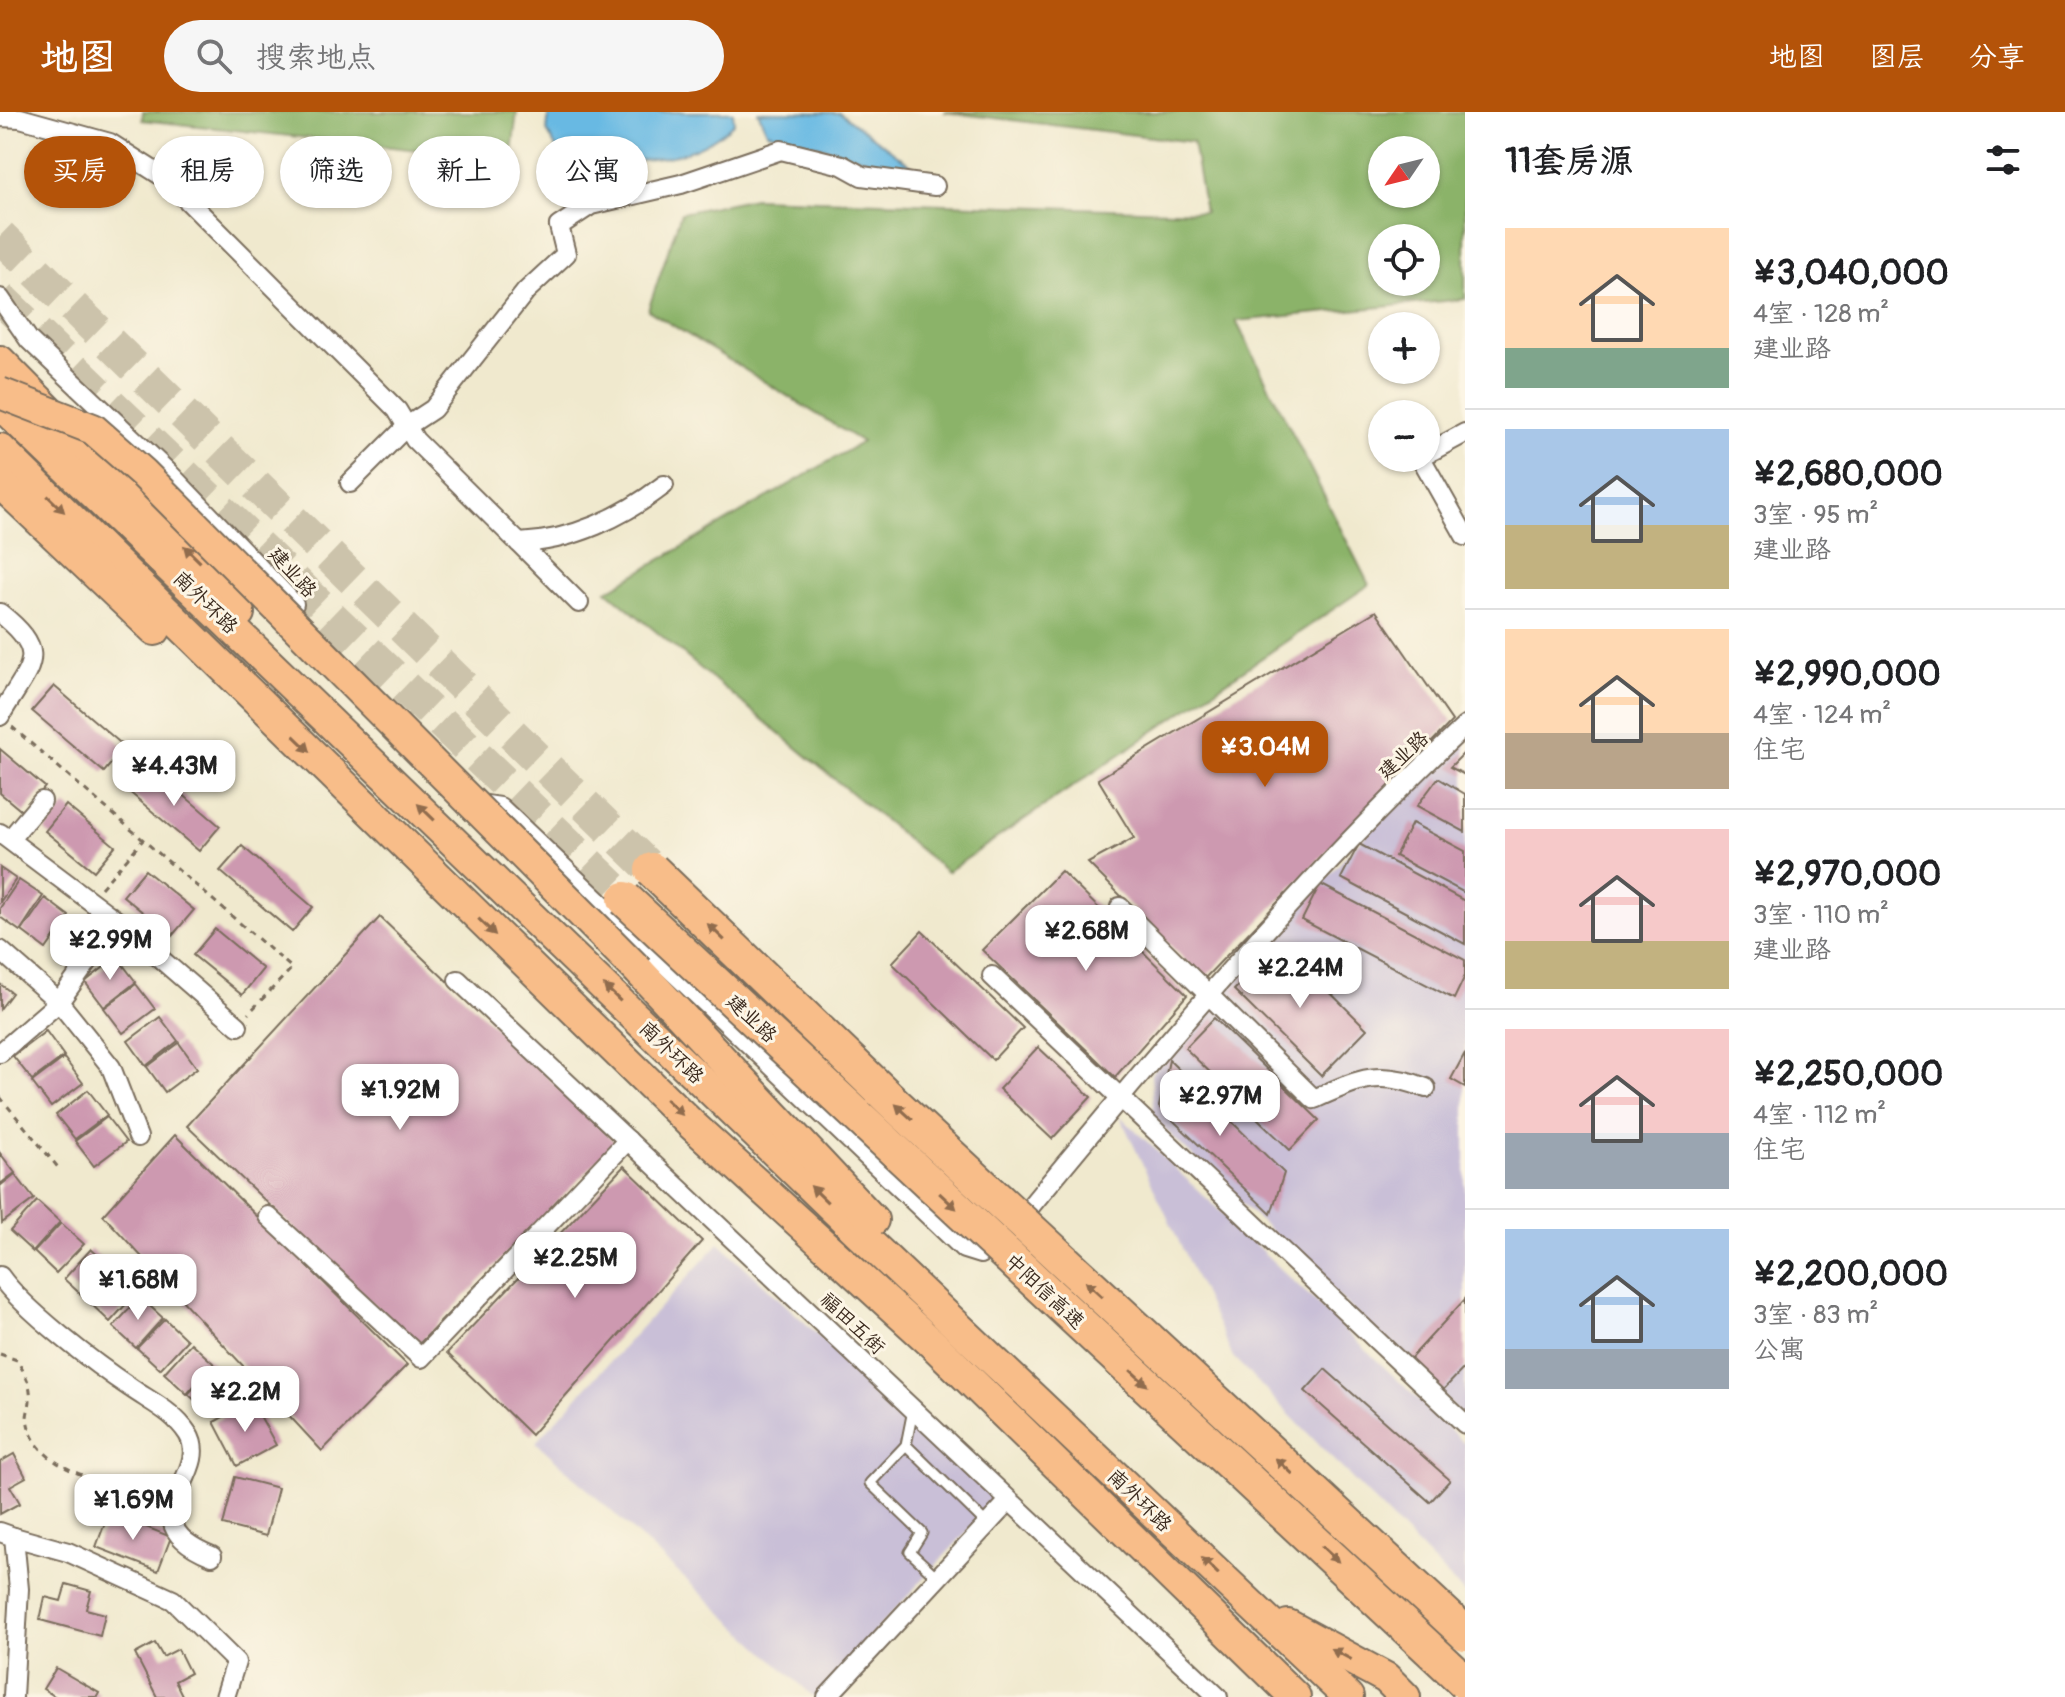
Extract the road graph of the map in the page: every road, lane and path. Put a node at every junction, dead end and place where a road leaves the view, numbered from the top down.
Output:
1 (0, 117) edge
2 (935, 186) dead end
3 (0, 298) edge
4 (0, 361) edge
5 (0, 393) edge
6 (0, 404) edge
7 (407, 426) junction
8 (1465, 433) edge
9 (1440, 447) edge
10 (0, 449) edge
11 (1432, 472) edge
12 (350, 483) dead end
13 (664, 485) dead end
14 (2, 486) edge
15 (1465, 536) edge
16 (519, 543) junction
17 (579, 603) dead end
18 (0, 613) edge
19 (291, 682) junction
20 (259, 702) junction
21 (6, 722) edge
22 (1465, 726) edge
23 (42, 801) dead end
24 (5, 836) edge
25 (143, 840) junction
26 (652, 870) tunnel mouth
27 (625, 899) tunnel mouth
28 (90, 900) junction
29 (1120, 907) dead end
30 (117, 921) junction
31 (0, 950) edge
32 (992, 976) dead end
33 (458, 980) dead end
34 (1208, 994) junction
35 (59, 1002) junction
36 (238, 1026) joint
37 (0, 1053) edge
38 (1426, 1088) dead end
39 (0, 1097) edge
40 (1119, 1097) junction
41 (138, 1137) dead end
42 (628, 1140) junction
43 (61, 1171) dead end
44 (268, 1216) dead end
45 (0, 1276) edge
46 (0, 1354) edge
47 (913, 1410) junction
48 (1465, 1424) edge
49 (1081, 1444) junction
50 (906, 1445) junction
51 (138, 1492) dead end
52 (1009, 1501) junction
53 (987, 1524) junction
54 (7, 1534) edge
55 (212, 1556) dead end
56 (938, 1578) junction
57 (1251, 1605) junction
58 (1465, 1633) edge
59 (1465, 1682) edge
60 (13, 1697) edge
61 (225, 1697) edge
62 (827, 1697) edge
63 (1218, 1697) edge
64 (1295, 1697) edge
65 (1348, 1697) edge
66 (1405, 1697) edge

1 - 7 street
2 - 7 street
3 - 40 street, 建业路
19 -> 4 highway
5 - 49 highway, bridge
6 - 19 highway, 南外环路
7 - 12 street
7 - 16 street
8 - 9 street
10 -> 20 highway, 南外环路
11 - 15 street
13 - 16 street
14 - 20 highway
16 - 17 street
18 - 21 street
49 -> 19 highway, 南外环路
20 -> 64 highway, 南外环路
21 - 25 path
22 - 34 street, 建业路
23 - 24 street
24 - 28 street
25 - 28 path
25 - 36 path
58 -> 26 highway, 中阳信高速, bridge
27 -> 59 highway, 中阳信高速, bridge
28 - 30 street
29 - 34 street
30 - 35 street
30 - 36 street
31 - 35 street
32 - 40 street
33 - 42 street, 福田五街
34 - 38 street
34 - 40 street, 建业路
35 - 37 street
35 - 41 street
39 - 43 path
40 - 48 street
42 - 44 street
42 - 47 street, 福田五街
45 - 55 street
46 - 51 path
47 - 50 lane
47 - 52 street, 福田五街
57 -> 49 highway, 南外环路
50 - 53 lane
50 - 56 lane
52 - 53 street
52 - 63 street, 福田五街
53 - 56 street
54 - 60 street
54 - 61 street
56 - 62 street
57 - 65 highway, 南外环路
66 -> 57 highway

